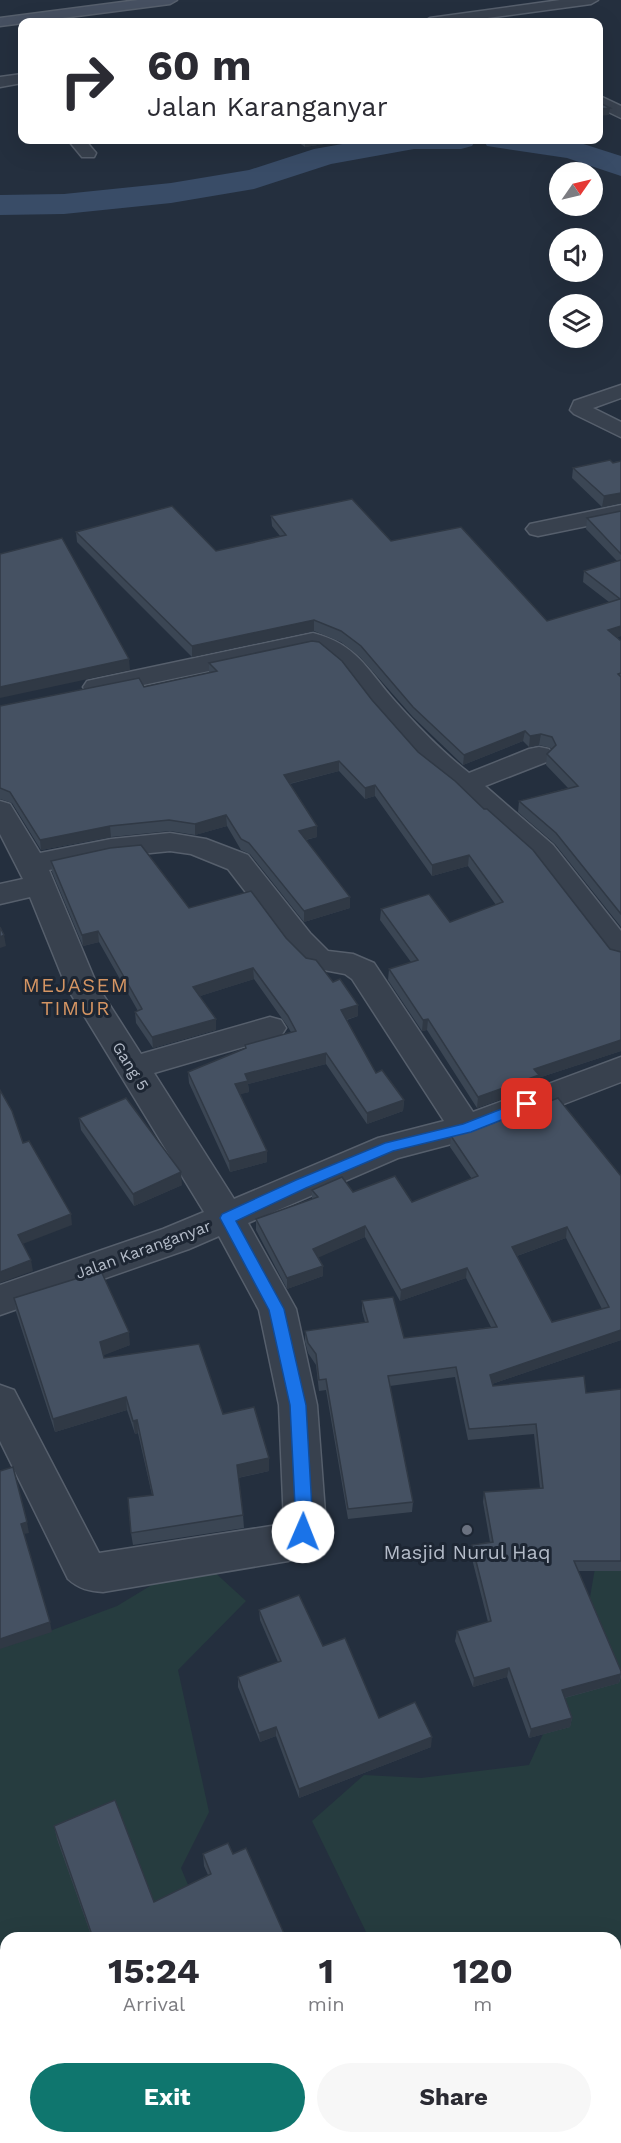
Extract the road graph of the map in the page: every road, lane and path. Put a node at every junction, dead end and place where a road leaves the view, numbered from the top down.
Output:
1 (170, 0) edge
2 (591, 0) edge
3 (436, 6) dead end
4 (31, 18) edge
5 (455, 18) edge
6 (471, 18) edge
7 (18, 20) edge
8 (0, 22) edge
9 (18, 80) edge
10 (0, 82) edge
11 (603, 103) edge
12 (621, 112) edge
13 (79, 144) edge
14 (87, 153) dead end
15 (621, 391) edge
16 (621, 431) edge
17 (621, 512) edge
18 (538, 529) dead end
19 (69, 693) edge
20 (539, 755) dead end
21 (466, 784) junction
22 (0, 810) edge
23 (36, 874) junction
24 (0, 894) edge
25 (621, 952) edge
26 (270, 1028) dead end
27 (132, 1068) junction
28 (621, 1069) edge
29 (466, 1128) junction
30 (227, 1218) junction
31 (0, 1300) edge
32 (0, 1402) edge

1 - 4 main road
2 - 6 street
3 - 5 street
7 - 8 main road
9 - 10 street
11 - 12 street
13 - 14 street
15 - 16 street
17 - 18 street
19 - 21 street
20 - 21 street
21 - 25 street
22 - 23 street, Gang 5
23 - 24 street
23 - 27 street, Gang 5
23 - 29 street
26 - 27 street
27 - 30 street, Gang 5
28 - 29 street, Jalan Karanganyar
29 - 30 street, Jalan Karanganyar
30 - 31 street, Jalan Karanganyar
30 - 32 street, Gang 5

